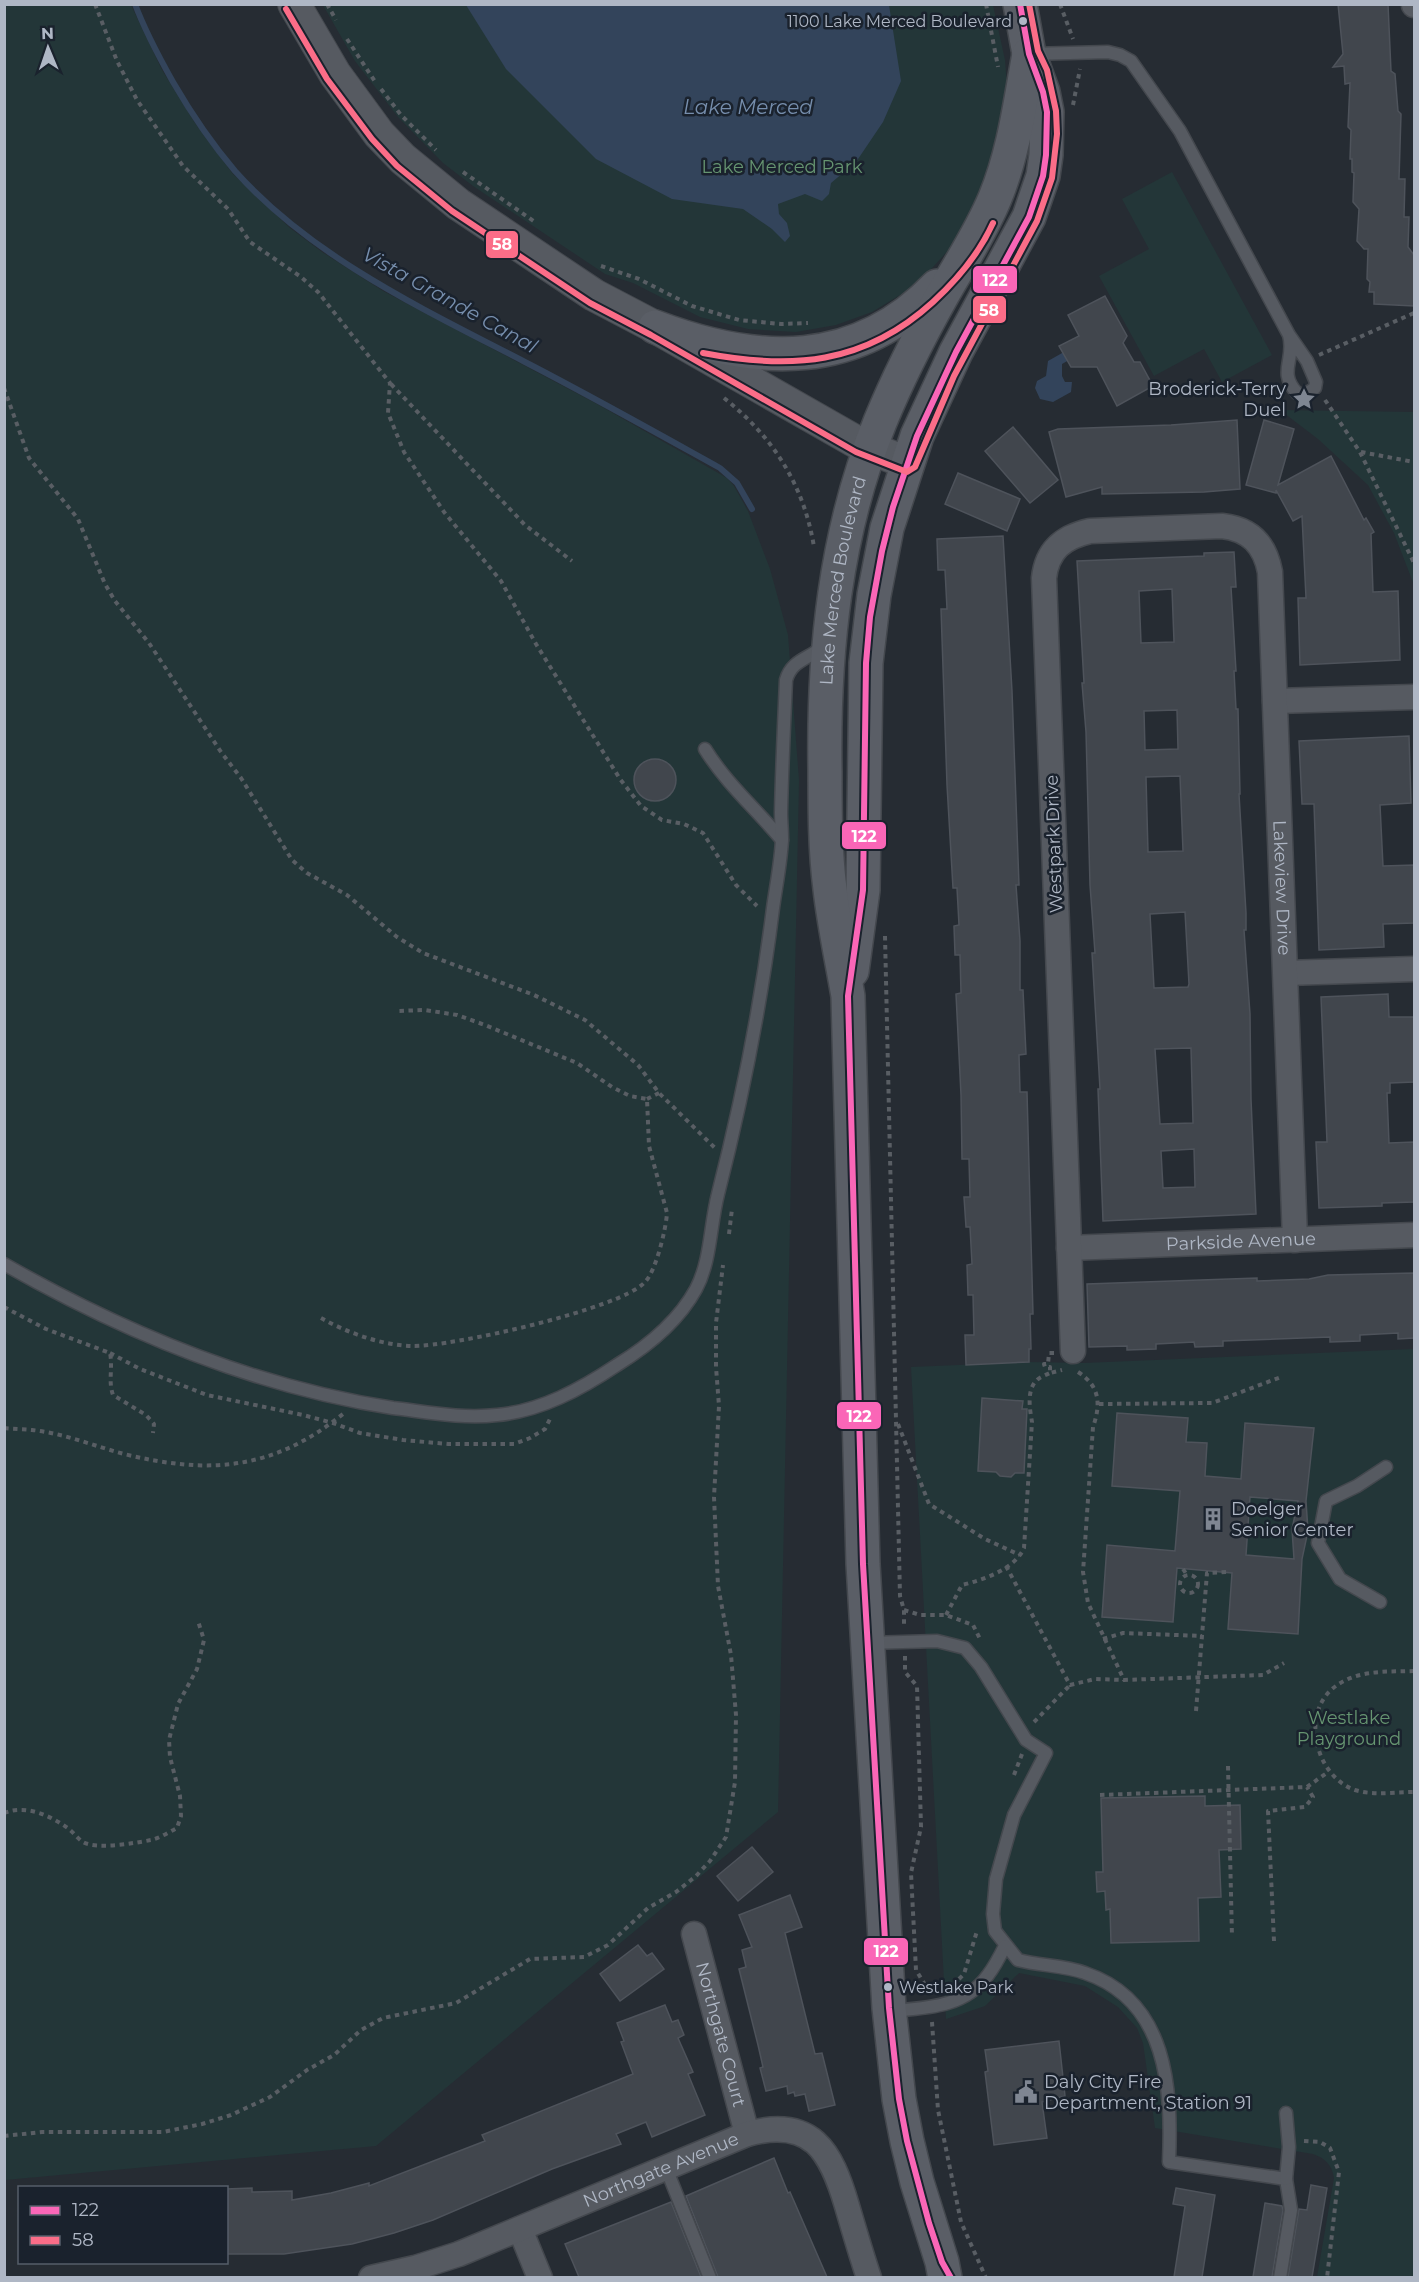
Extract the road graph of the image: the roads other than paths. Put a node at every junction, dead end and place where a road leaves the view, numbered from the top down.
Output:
1 (294, 4) edge
2 (1020, 4) edge
3 (1029, 54) junction
4 (966, 256) junction
5 (655, 327) junction
6 (1289, 335) junction
7 (870, 449) junction
8 (907, 464) junction
9 (1256, 540) joint
10 (828, 640) junction
11 (1414, 698) edge
12 (1275, 701) junction
13 (705, 749) dead end
14 (782, 840) junction
15 (1414, 969) edge
16 (1286, 973) junction
17 (848, 996) junction
18 (1414, 1235) edge
19 (1295, 1240) junction
20 (1069, 1248) junction
21 (4, 1264) edge
22 (1072, 1351) dead end
23 (1386, 1467) dead end
24 (1380, 1602) dead end
25 (866, 1643) junction
26 (694, 1934) dead end
27 (1005, 1946) junction
28 (890, 2011) junction
29 (1286, 2113) dead end
30 (747, 2134) junction
31 (666, 2168) junction
32 (1286, 2179) junction
33 (520, 2229) junction
34 (946, 2272) edge
35 (370, 2277) edge
36 (540, 2277) edge
37 (710, 2277) edge
38 (869, 2277) edge
39 (1280, 2277) edge

1 - 5 street
2 - 3 main road, Lake Merced Boulevard
3 - 4 main road, Lake Merced Boulevard
3 - 6 lane
3 - 8 main road, Lake Merced Boulevard
4 - 5 main road
4 - 7 main road, Lake Merced Boulevard
5 - 7 street
6 - 6 lane
7 - 8 street
7 - 10 main road, Lake Merced Boulevard
8 - 17 main road, Lake Merced Boulevard
9 - 12 street, Lakeview Drive
9 - 20 street, Westpark Drive
10 - 14 lane
10 - 17 main road, Lake Merced Boulevard
11 - 12 street
12 - 16 street, Lakeview Drive
13 - 14 lane
14 - 21 lane
15 - 16 street
16 - 19 street, Lakeview Drive
17 - 25 main road, Lake Merced Boulevard
18 - 19 street, Parkside Avenue
19 - 20 street, Parkside Avenue
20 - 22 street, Westpark Drive
23 - 24 lane
25 - 27 lane
25 - 28 main road, Lake Merced Boulevard
26 - 30 street, Northgate Court
27 - 28 lane
27 - 32 lane
28 - 34 main road, Lake Merced Boulevard
29 - 32 lane
30 - 31 street, Northgate Avenue
30 - 38 street, Northgate Avenue
31 - 33 street, Northgate Avenue
31 - 37 lane
32 - 39 lane
33 - 35 street, Northgate Avenue
33 - 36 street

